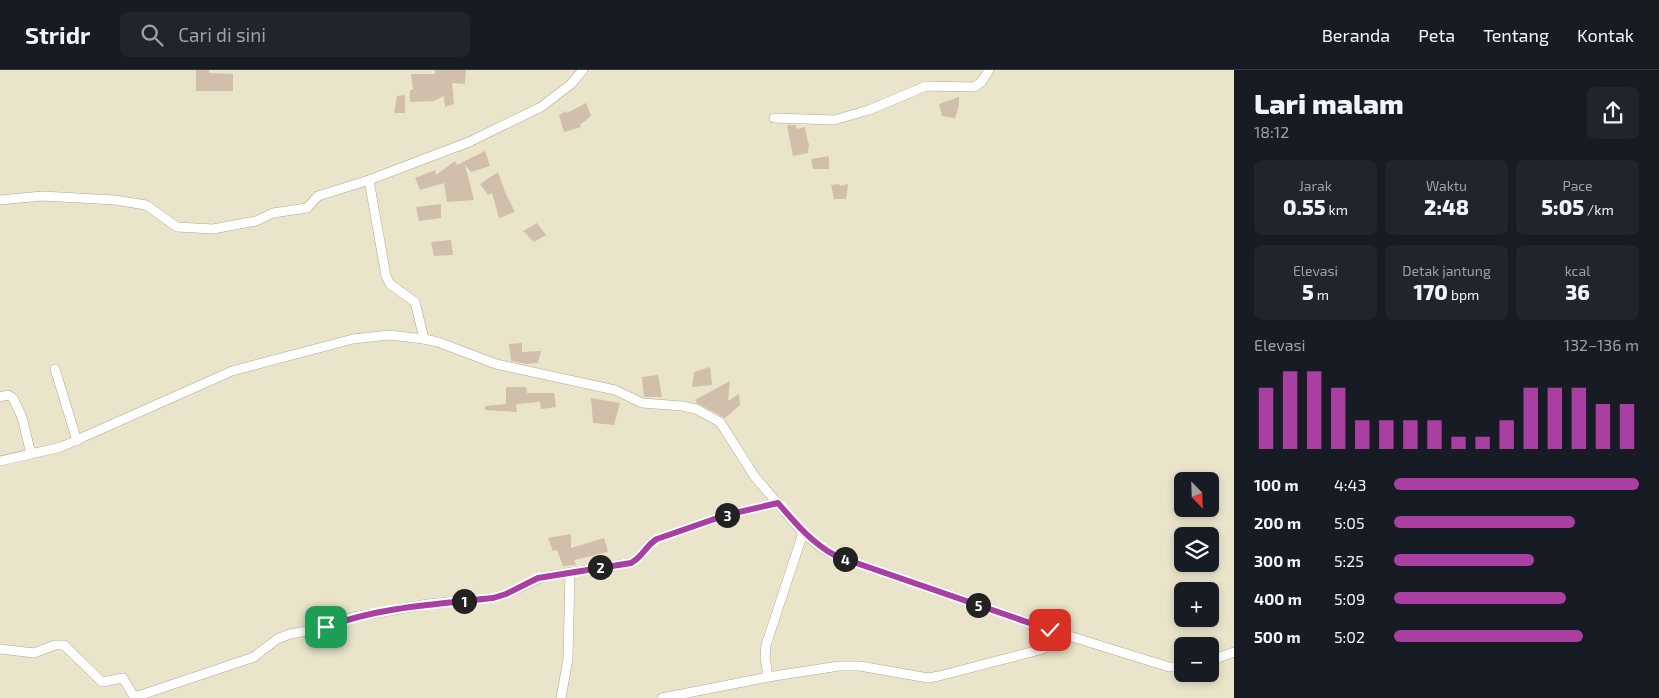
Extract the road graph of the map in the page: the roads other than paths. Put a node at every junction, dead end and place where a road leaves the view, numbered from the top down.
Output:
1 (583, 70) edge
2 (989, 70) edge
3 (774, 118) dead end
4 (369, 180) junction
5 (0, 200) edge
6 (424, 339) junction
7 (55, 369) dead end
8 (0, 397) edge
9 (77, 441) junction
10 (32, 454) junction
11 (0, 461) edge
12 (778, 503) junction
13 (803, 532) junction
14 (570, 572) junction
15 (1028, 622) junction
16 (0, 649) edge
17 (1234, 652) edge
18 (1219, 658) edge
19 (1174, 667) edge
20 (768, 677) junction
21 (561, 698) edge
22 (662, 698) edge

1 - 4 street
2 - 3 street
4 - 5 street
4 - 6 street
6 - 9 street
6 - 12 street
7 - 9 street
8 - 10 street
9 - 10 street
10 - 11 street
12 - 13 street
12 - 14 street
13 - 15 street
13 - 20 street
14 - 16 street
14 - 21 street
15 - 19 street
15 - 20 street
17 - 18 street
20 - 22 street

